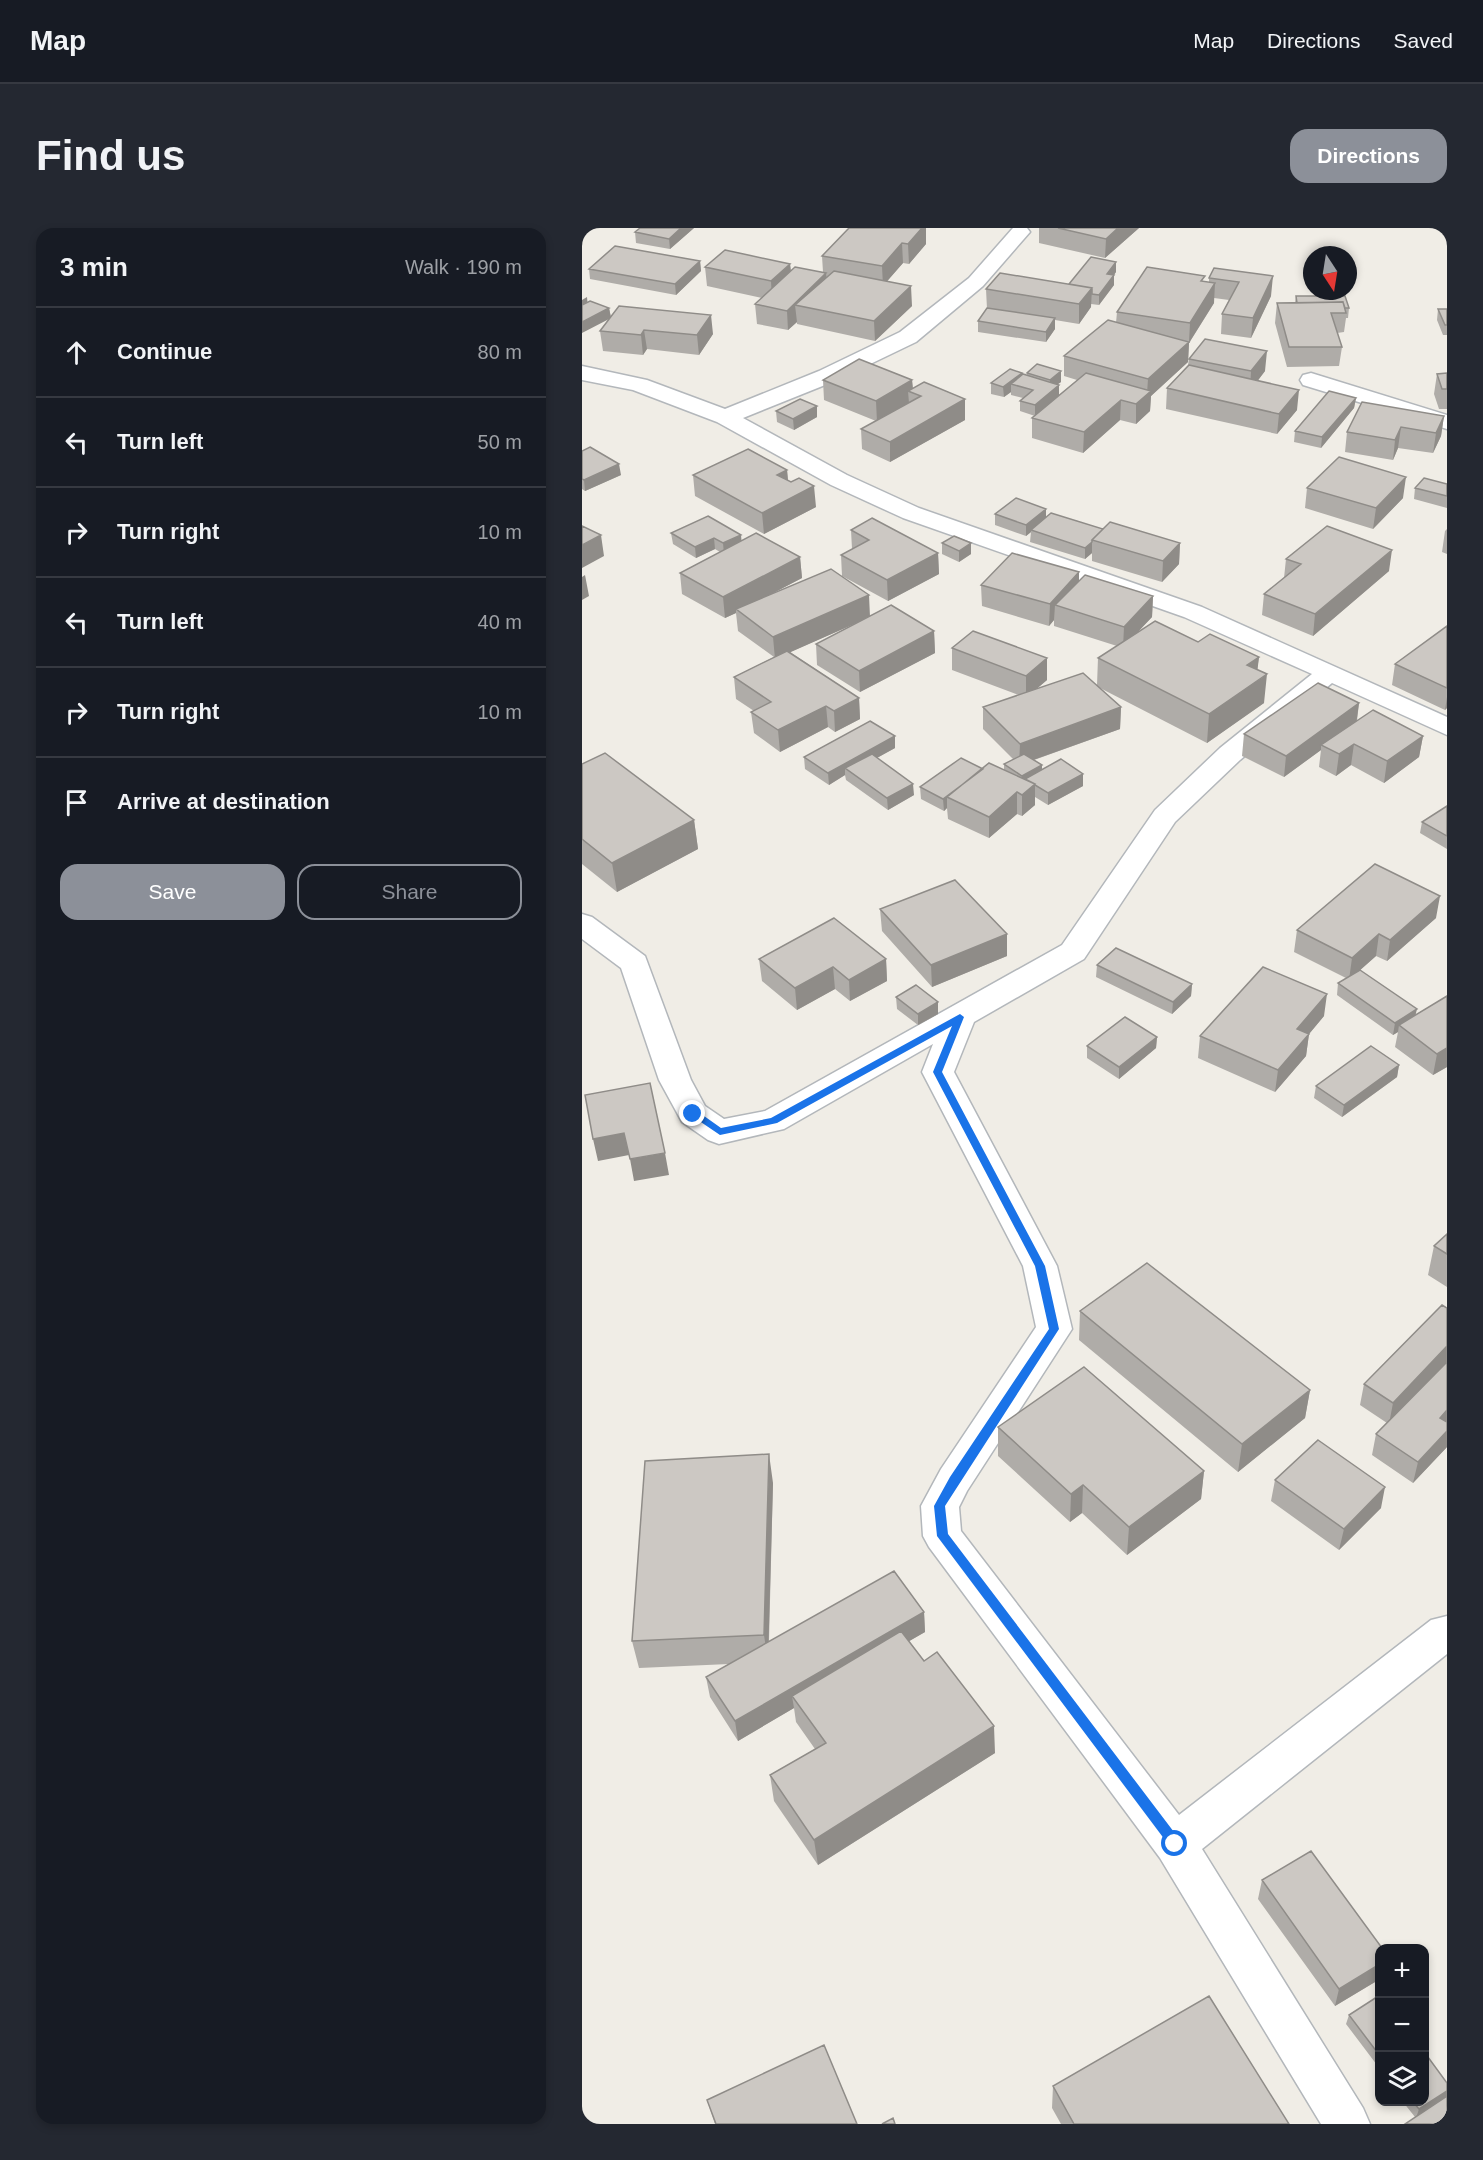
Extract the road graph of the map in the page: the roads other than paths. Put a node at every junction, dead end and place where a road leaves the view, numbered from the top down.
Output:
1 (1020, 232) dead end
2 (582, 373) edge
3 (1311, 380) dead end
4 (725, 417) junction
5 (1447, 422) edge
6 (1330, 672) junction
7 (1447, 727) edge
8 (582, 924) edge
9 (960, 1017) junction
10 (1445, 1632) dead end
11 (1175, 1844) junction
12 (1347, 2124) edge

1 - 4 street
2 - 4 street
3 - 5 street
4 - 6 street
6 - 7 street
6 - 9 street
8 - 9 street
9 - 11 street
10 - 11 street
11 - 12 street

